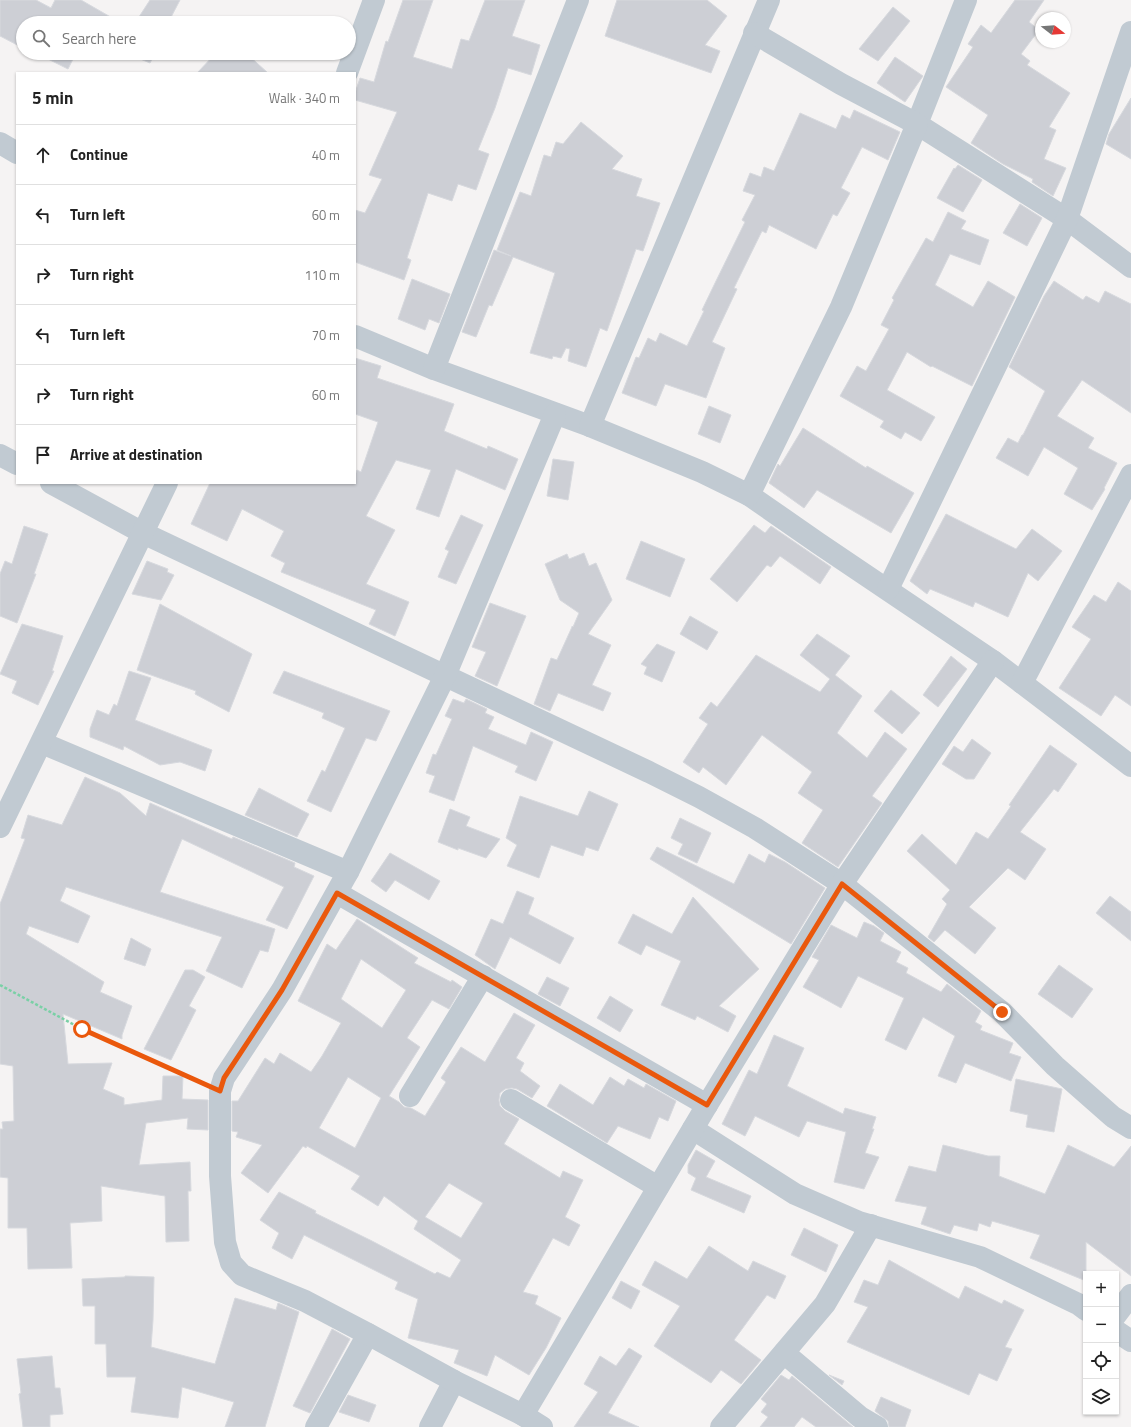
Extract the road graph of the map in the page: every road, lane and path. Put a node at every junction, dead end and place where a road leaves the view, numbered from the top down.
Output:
1 (374, 0) edge
2 (578, 0) edge
3 (769, 0) edge
4 (966, 0) edge
5 (1131, 32) edge
6 (754, 33) junction
7 (356, 49) edge
8 (352, 60) edge
9 (347, 72) edge
10 (917, 124) junction
11 (0, 143) edge
12 (16, 152) edge
13 (1067, 219) junction
14 (1131, 267) edge
15 (356, 336) edge
16 (434, 369) junction
17 (555, 414) junction
18 (590, 426) junction
19 (0, 455) edge
20 (16, 463) edge
21 (1131, 475) edge
22 (53, 484) edge
23 (167, 484) edge
24 (749, 495) junction
25 (143, 533) junction
26 (888, 589) junction
27 (993, 661) junction
28 (445, 676) junction
29 (1022, 683) junction
30 (42, 743) junction
31 (1131, 766) edge
32 (0, 827) edge
33 (348, 872) junction
34 (842, 884) junction
35 (337, 893) junction
36 (482, 976) junction
37 (0, 985) edge
38 (220, 1091) junction
39 (410, 1096) dead end
40 (511, 1100) dead end
41 (707, 1105) junction
42 (1131, 1128) edge
43 (693, 1129) junction
44 (658, 1187) junction
45 (871, 1225) junction
46 (1131, 1295) edge
47 (1083, 1308) edge
48 (1119, 1311) edge
49 (1119, 1333) edge
50 (368, 1334) junction
51 (1131, 1342) edge
52 (784, 1353) junction
53 (454, 1381) junction
54 (523, 1414) junction
55 (316, 1427) edge
56 (430, 1427) edge
57 (542, 1427) edge
58 (721, 1427) edge
59 (877, 1427) edge

1 - 7 street
2 - 16 street
3 - 6 street
4 - 10 street
5 - 13 street
6 - 10 street
6 - 18 street
8 - 9 street
10 - 13 street
10 - 24 street
11 - 12 street
13 - 14 street
13 - 26 street
15 - 16 street
16 - 17 street
17 - 18 street
17 - 28 street
18 - 24 street
19 - 20 street
21 - 29 street
22 - 25 street
23 - 25 street
24 - 26 street
25 - 28 street
25 - 30 street
26 - 27 street
27 - 29 street
27 - 34 street
28 - 33 street
28 - 34 street
29 - 31 street
30 - 32 street
30 - 33 street
33 - 35 street
34 - 41 street
34 - 42 street
35 - 36 street
35 - 38 street
36 - 39 street
36 - 41 street
37 - 38 path
38 - 50 street
40 - 44 street
41 - 43 street
43 - 44 street
43 - 45 street
44 - 54 street
45 - 47 street
45 - 52 street
46 - 48 street
49 - 51 street
50 - 53 street
50 - 55 street
52 - 58 street
52 - 59 street
53 - 54 street
53 - 56 street
54 - 57 street

